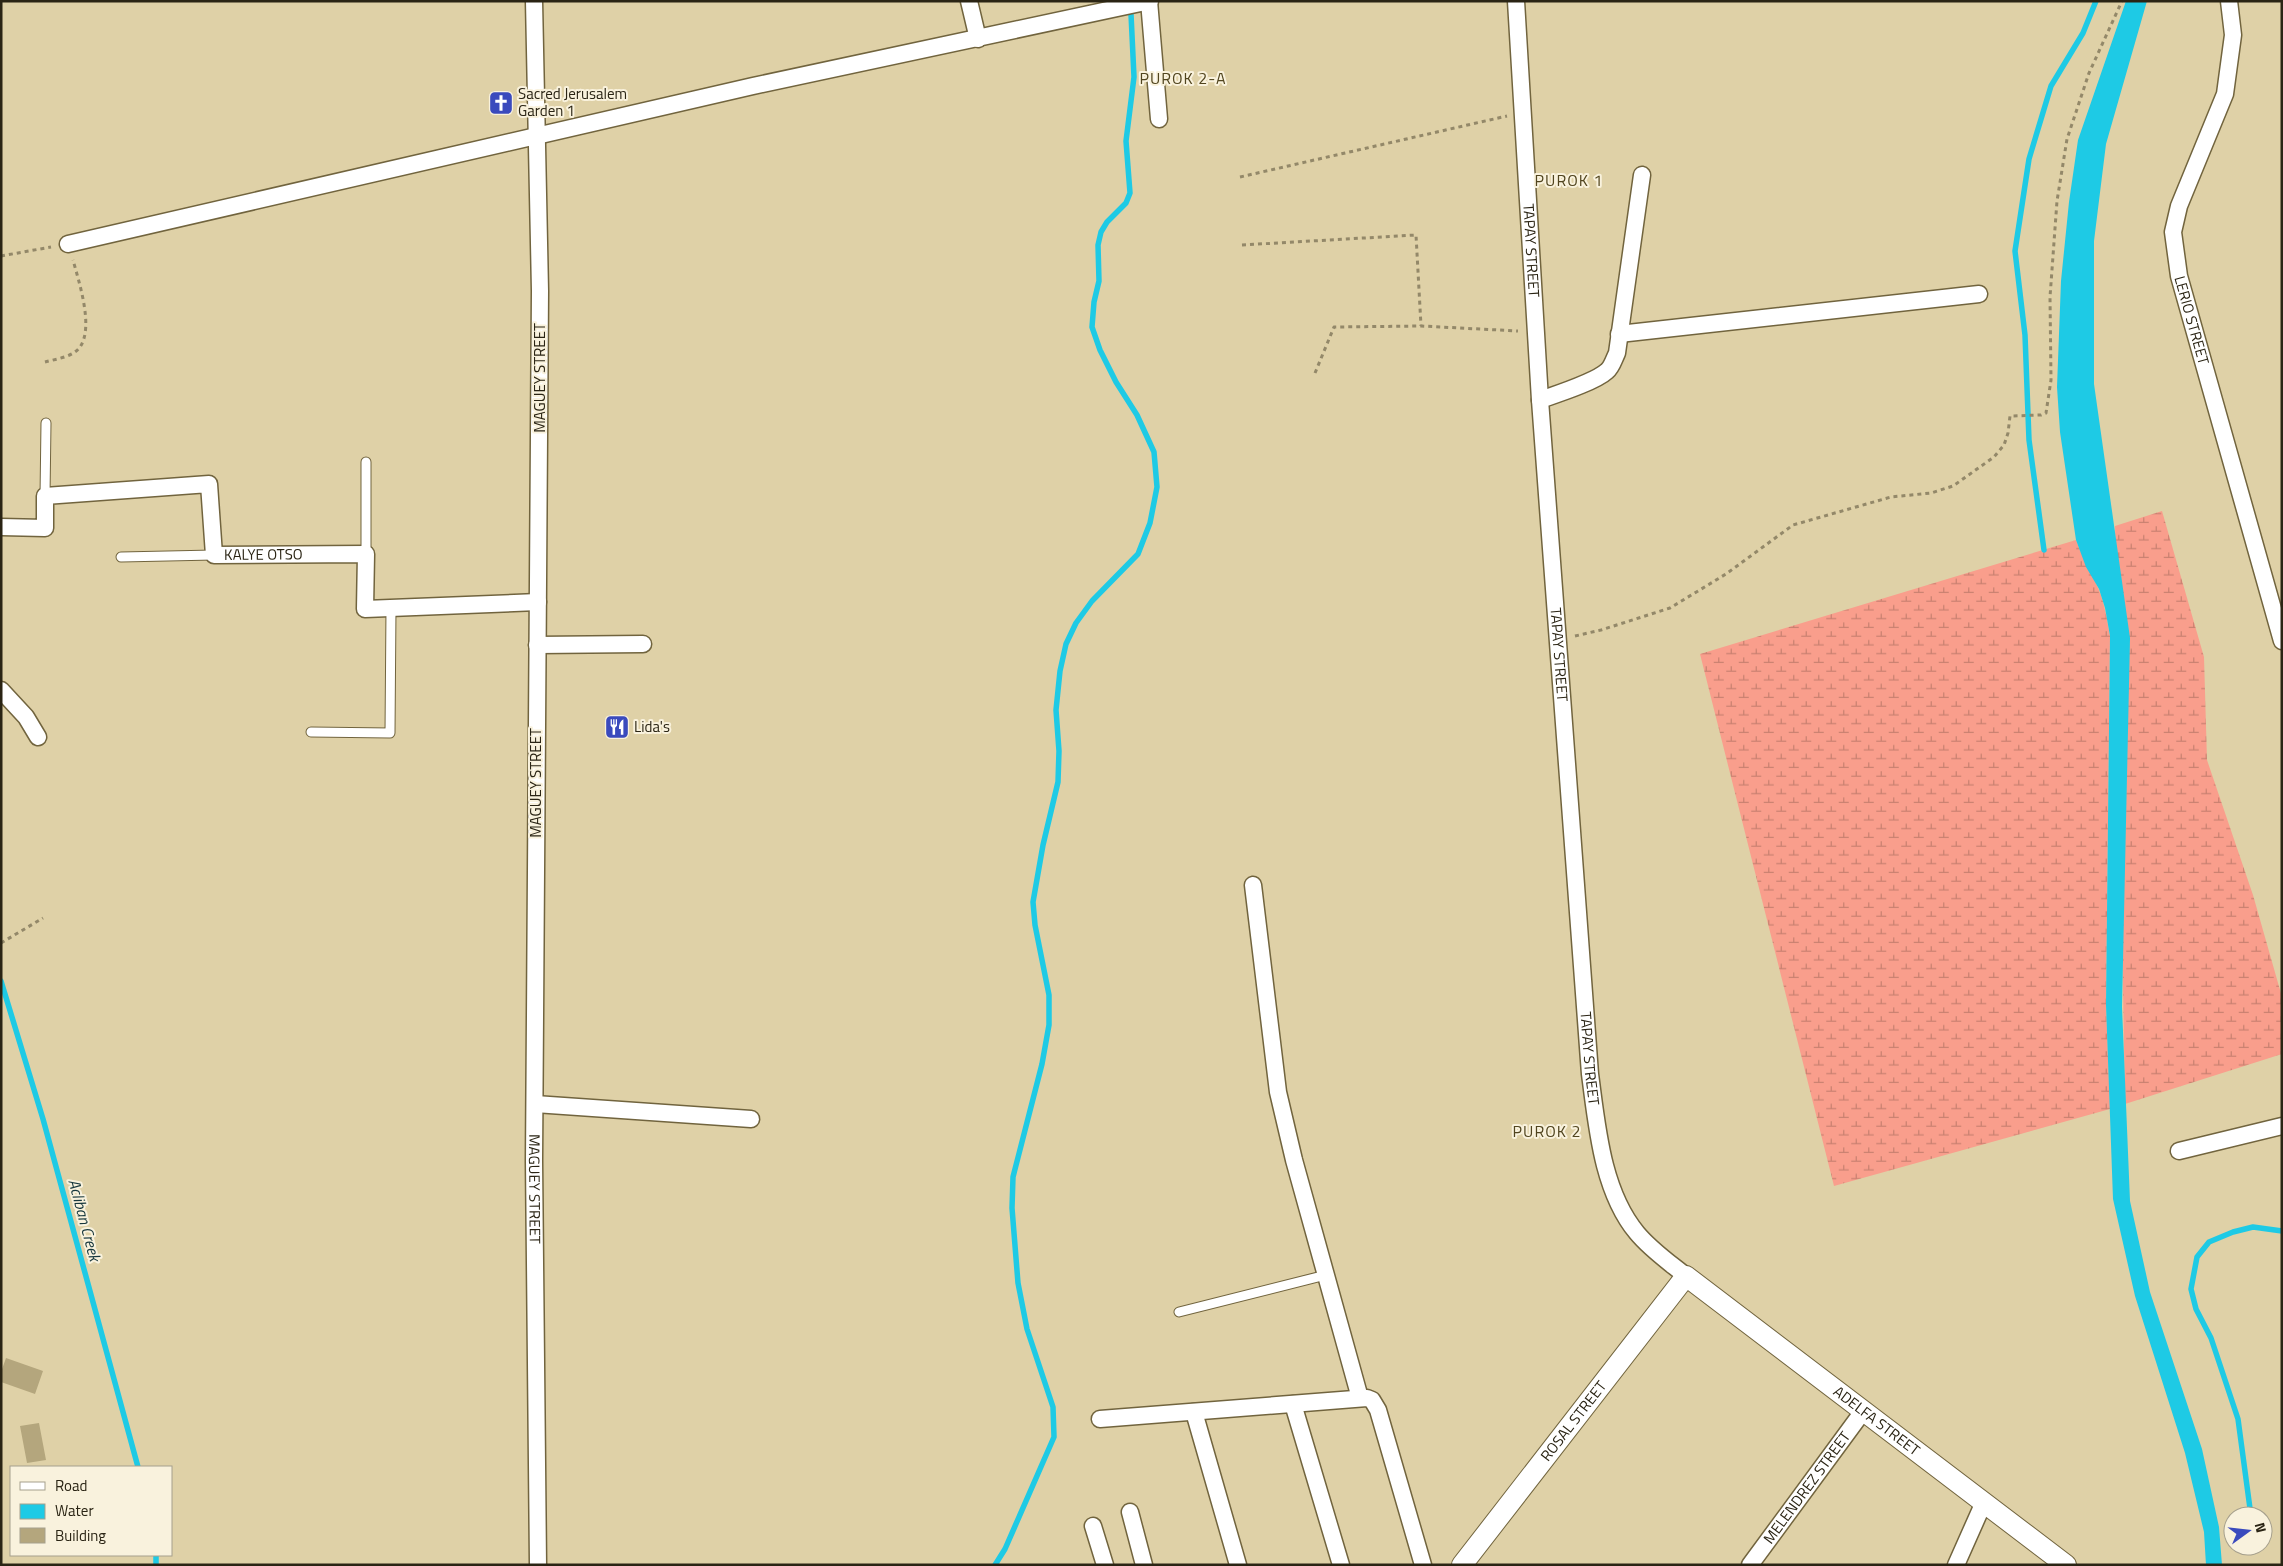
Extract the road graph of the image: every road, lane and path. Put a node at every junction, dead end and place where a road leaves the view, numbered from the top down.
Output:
1 (534, 1) edge
2 (969, 1) edge
3 (1150, 1) edge
4 (1516, 1) edge
5 (2122, 1) edge
6 (2229, 1) edge
7 (978, 40) junction
8 (1522, 113) junction
9 (1159, 119) dead end
10 (536, 137) junction
11 (1642, 174) dead end
12 (1240, 178) dead end
13 (68, 244) junction
14 (1242, 245) dead end
15 (1, 256) edge
16 (1979, 294) dead end
17 (1422, 326) junction
18 (1536, 332) junction
19 (1619, 334) junction
20 (45, 362) dead end
21 (1316, 374) dead end
22 (1540, 400) junction
23 (46, 423) dead end
24 (366, 462) dead end
25 (45, 496) junction
26 (1, 527) edge
27 (366, 554) junction
28 (214, 555) junction
29 (121, 557) dead end
30 (538, 602) junction
31 (391, 608) junction
32 (1558, 638) junction
33 (2282, 641) edge
34 (643, 644) dead end
35 (537, 645) junction
36 (1, 690) edge
37 (311, 732) dead end
38 (38, 737) dead end
39 (1253, 885) dead end
40 (44, 918) dead end
41 (2, 943) edge
42 (535, 1104) junction
43 (752, 1119) dead end
44 (2282, 1126) edge
45 (2179, 1151) dead end
46 (1326, 1275) junction
47 (1686, 1276) junction
48 (1179, 1312) dead end
49 (1360, 1398) junction
50 (1293, 1404) junction
51 (1864, 1410) junction
52 (1194, 1412) junction
53 (1100, 1419) dead end
54 (1984, 1502) junction
55 (1130, 1512) dead end
56 (1093, 1526) dead end
57 (538, 1565) edge
58 (1104, 1565) edge
59 (1144, 1565) edge
60 (1238, 1565) edge
61 (1341, 1565) edge
62 (1423, 1565) edge
63 (1462, 1565) edge
64 (1750, 1565) edge
65 (1956, 1565) edge
66 (2066, 1565) edge

1 - 10 street, MAGUEY STREET
2 - 7 street
3 - 7 street
3 - 9 street
4 - 8 street, TAPAY STREET
5 - 32 path
6 - 33 street, LERIO STREET
7 - 10 street
8 - 12 path
8 - 18 street, TAPAY STREET
10 - 13 street
10 - 30 street, MAGUEY STREET
11 - 19 street
13 - 15 path
13 - 20 path
14 - 17 path
16 - 19 street
17 - 18 path
17 - 21 path
18 - 22 street, TAPAY STREET
19 - 22 street
22 - 32 street, TAPAY STREET
23 - 25 lane
24 - 27 lane
25 - 26 street
25 - 28 street, KALYE OTSO
27 - 28 street, KALYE OTSO
27 - 31 street
28 - 29 lane
30 - 31 street
30 - 35 street, MAGUEY STREET
31 - 37 lane
32 - 47 street, TAPAY STREET
34 - 35 street
35 - 42 street, MAGUEY STREET
36 - 38 street
39 - 46 street
40 - 41 path
42 - 43 street
42 - 57 street, MAGUEY STREET
44 - 45 street
46 - 48 lane
46 - 49 street
47 - 51 street, ADELFA STREET
47 - 63 street, ROSAL STREET
49 - 50 street
49 - 62 street
50 - 52 street
50 - 61 street
51 - 54 street, ADELFA STREET
51 - 64 street, MELENDREZ STREET
52 - 53 street
52 - 60 street
54 - 65 street
54 - 66 street, ADELFA STREET
55 - 59 street
56 - 58 street

